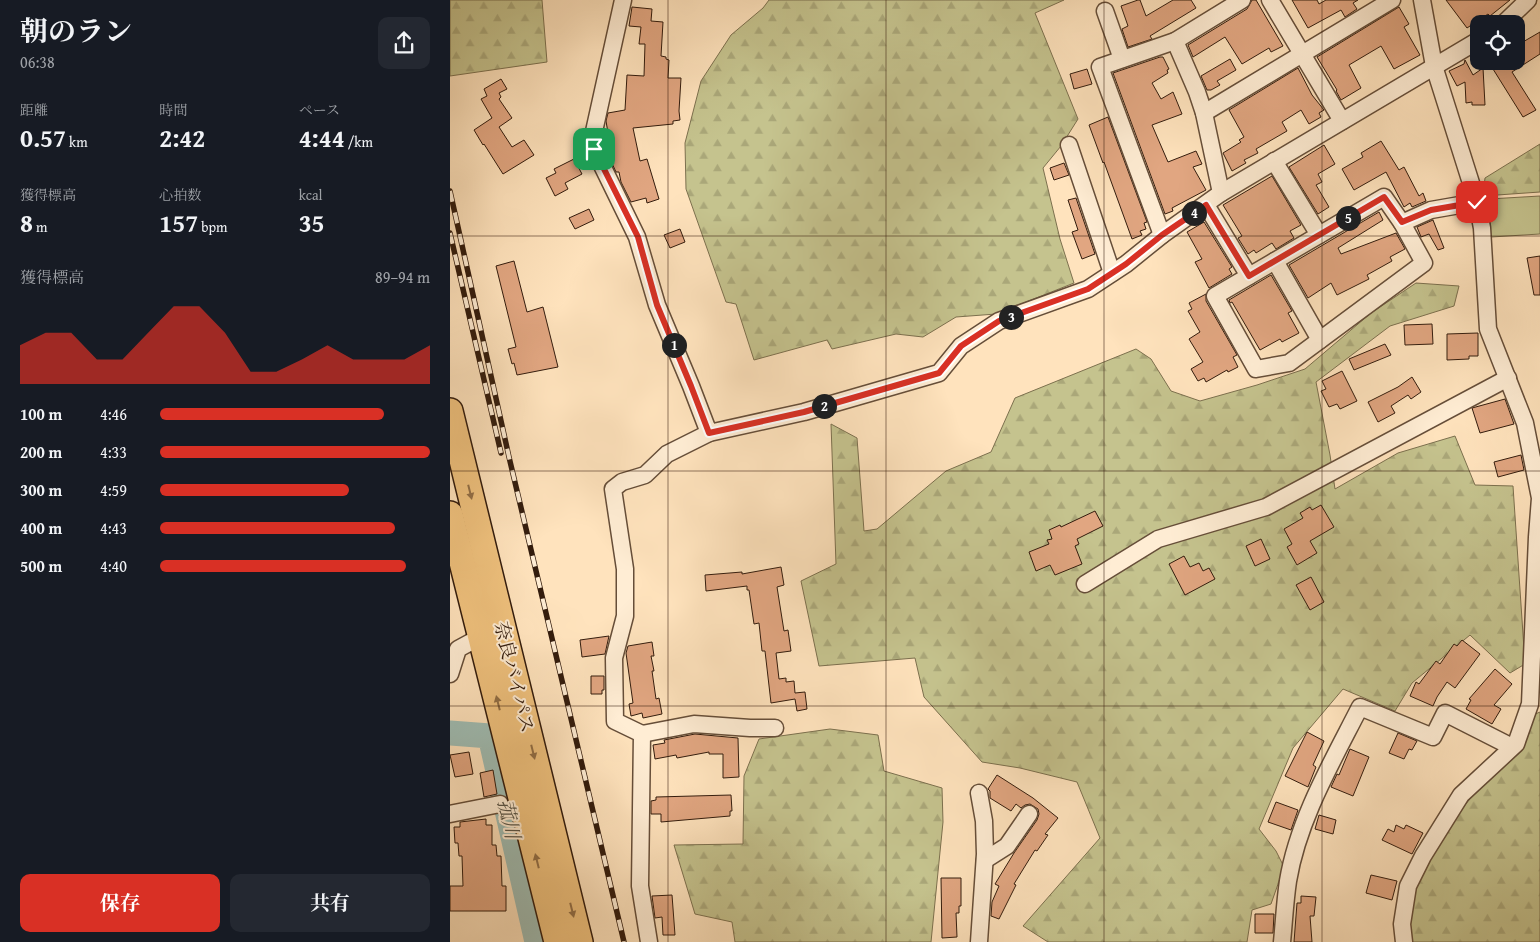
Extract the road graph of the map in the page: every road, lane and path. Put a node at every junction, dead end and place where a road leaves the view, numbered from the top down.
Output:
1 (622, 0) edge
2 (1242, 0) edge
3 (1270, 0) edge
4 (1392, 0) edge
5 (1422, 0) edge
6 (1528, 0) edge
7 (1106, 11) dead end
8 (1512, 15) edge
9 (1175, 41) junction
10 (1470, 45) edge
11 (1302, 54) junction
12 (1122, 59) junction
13 (1434, 66) junction
14 (1204, 113) junction
15 (1342, 121) junction
16 (1069, 145) dead end
17 (1274, 161) junction
18 (1221, 192) junction
19 (1477, 202) junction
20 (1206, 205) junction
21 (1402, 222) junction
22 (1162, 235) junction
23 (1319, 235) junction
24 (1275, 261) junction
25 (1112, 273) junction
26 (1249, 276) junction
27 (1320, 340) junction
28 (1508, 378) junction
29 (450, 411) edge
30 (709, 433) junction
31 (450, 514) edge
32 (1538, 536) edge
33 (1085, 584) dead end
34 (482, 636) junction
35 (450, 674) edge
36 (1535, 706) edge
37 (776, 728) dead end
38 (642, 734) junction
39 (1512, 747) junction
40 (979, 793) dead end
41 (500, 804) dead end
42 (450, 814) edge
43 (1029, 814) dead end
44 (985, 860) junction
45 (557, 942) edge
46 (580, 942) edge
47 (649, 942) edge
48 (979, 942) edge
49 (1282, 942) edge
50 (1404, 942) edge

1 - 30 street
2 - 9 street
3 - 11 street
4 - 11 street
5 - 13 street
6 - 8 street
7 - 12 street
9 - 12 street
9 - 14 street
10 - 13 street
11 - 14 street
11 - 15 street
12 - 22 street
13 - 15 street
13 - 19 street
14 - 18 street
15 - 17 street
16 - 25 street
17 - 18 street
17 - 23 street
18 - 20 street
19 - 21 street
19 - 28 street
20 - 22 street
20 - 26 street
21 - 23 street
21 - 27 street
22 - 25 street
23 - 24 street
24 - 26 street
24 - 27 street
25 - 30 street
26 - 27 street
28 - 32 street
28 - 33 street
29 -> 46 highway, 奈良バイパス
30 - 38 street
31 - 34 highway, 奈良バイパス
32 - 36 street
34 - 35 street
45 -> 34 highway, 奈良バイパス
36 - 39 street
37 - 38 street
38 - 47 street
39 - 49 street
39 - 50 street
40 - 44 street
41 - 42 street
43 - 44 street
44 - 48 street

